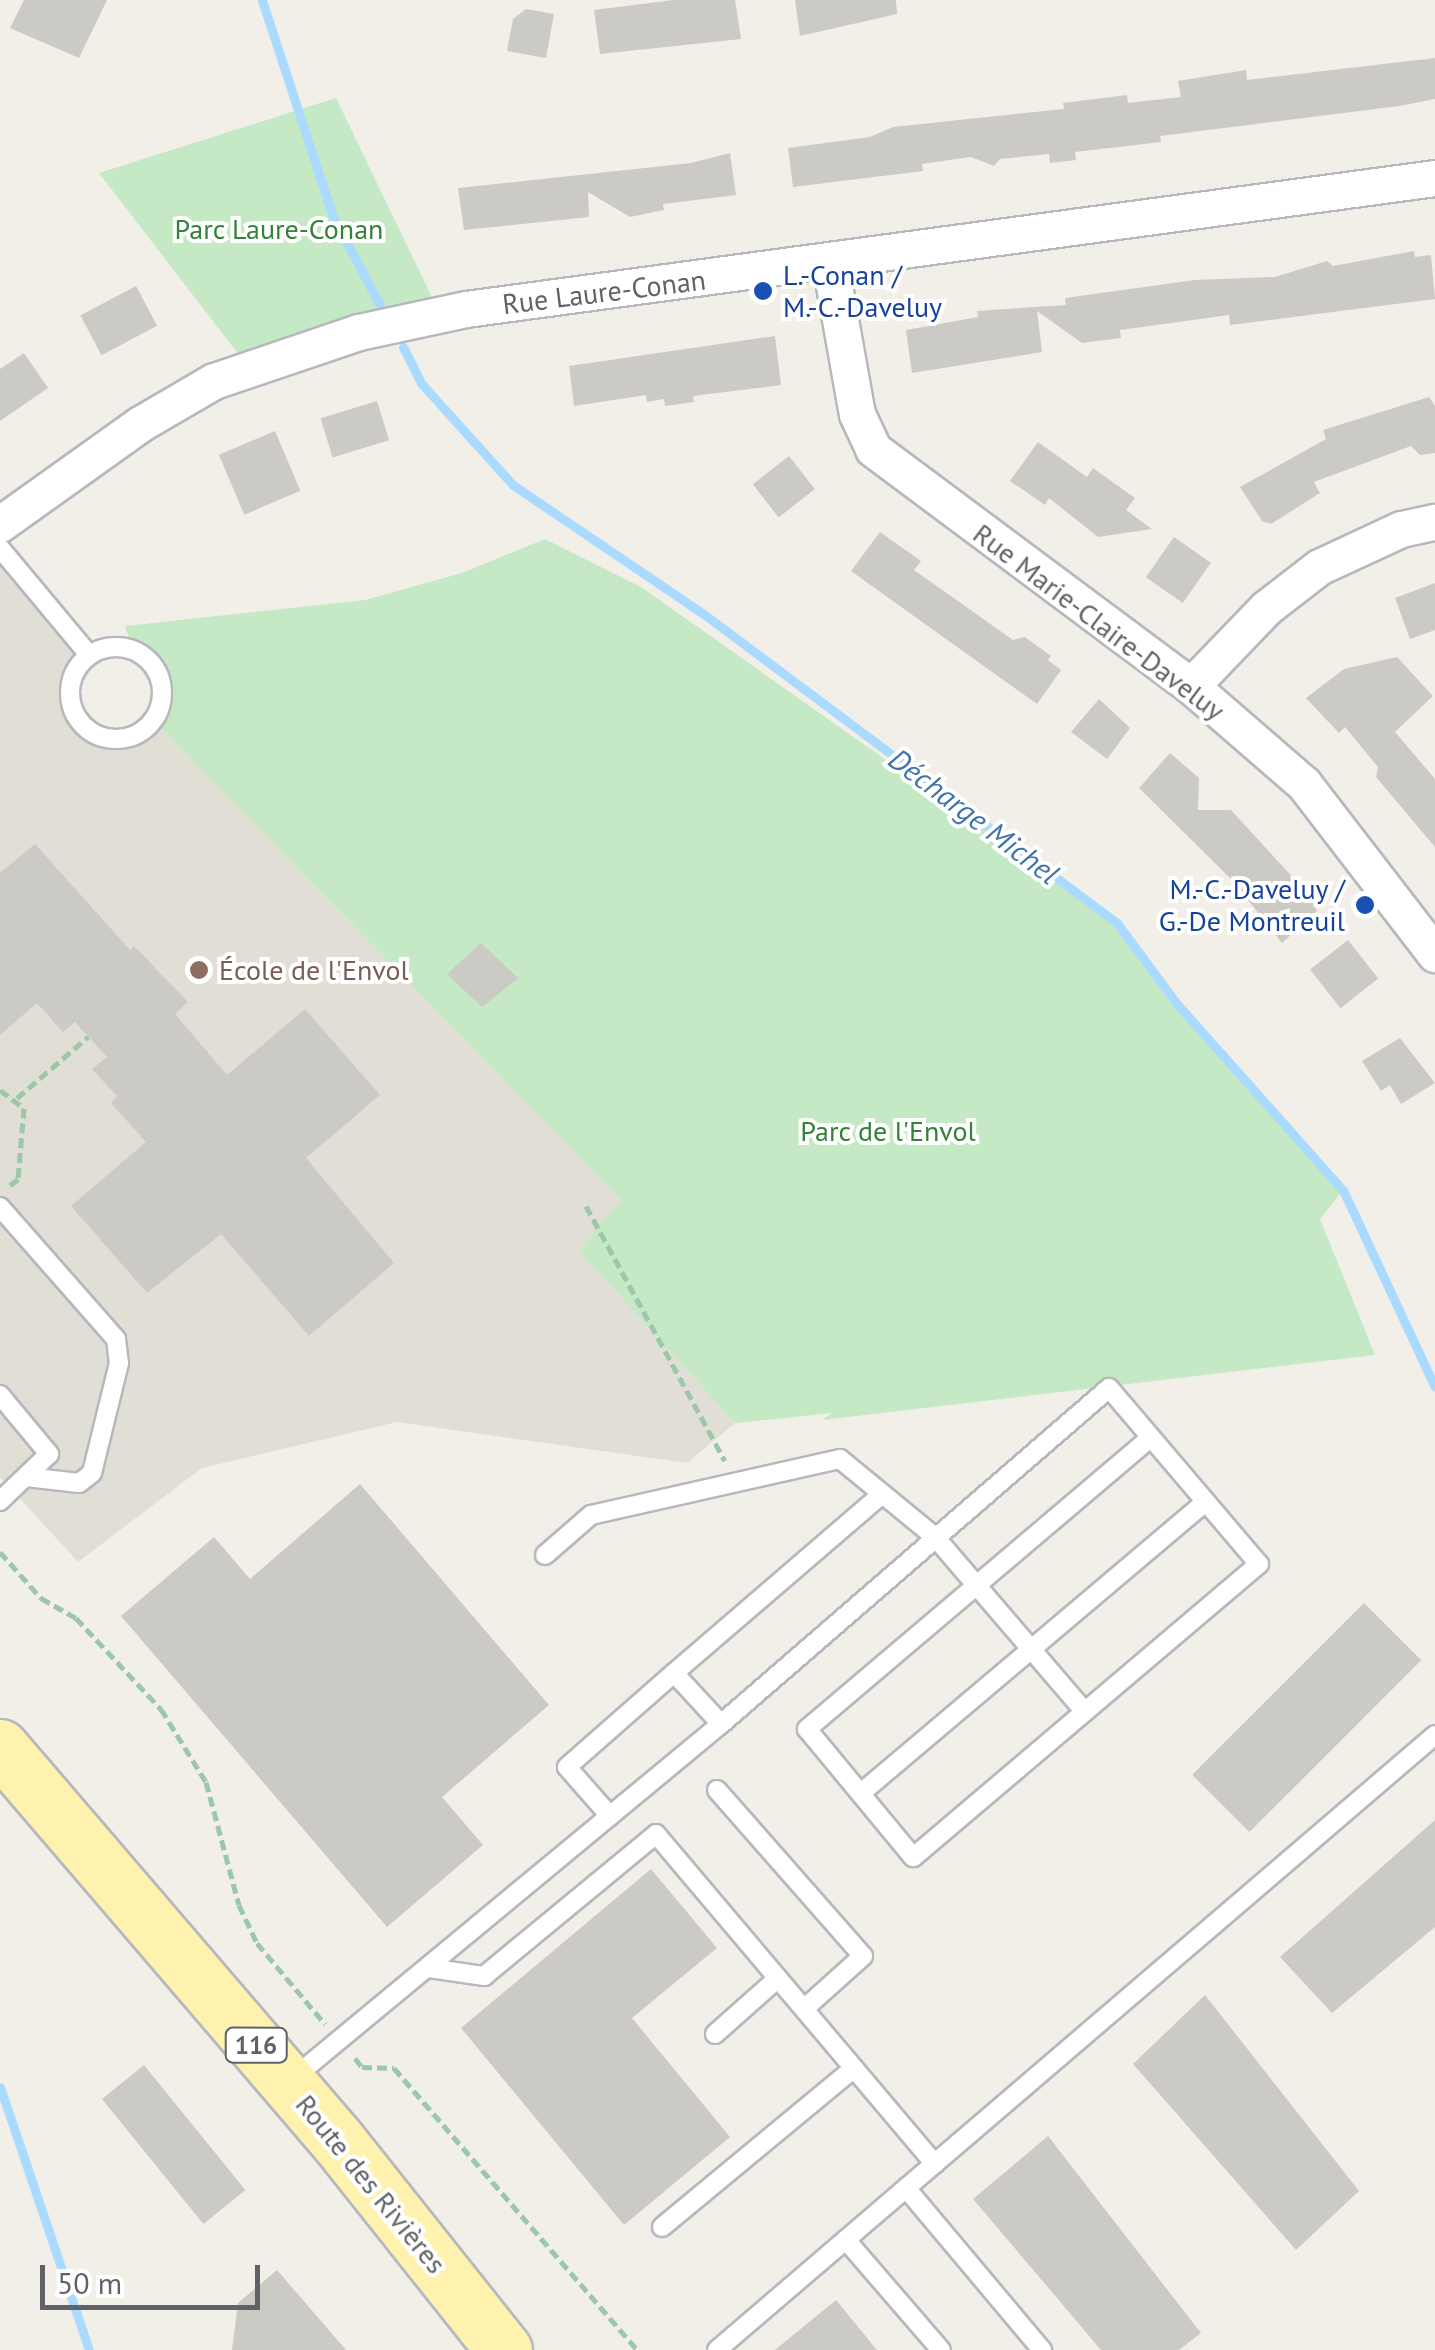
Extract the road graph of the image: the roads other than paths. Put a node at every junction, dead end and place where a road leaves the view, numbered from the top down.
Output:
1 (1435, 178) edge
2 (830, 264) junction
3 (1435, 522) edge
4 (0, 524) edge
5 (0, 548) edge
6 (89, 655) junction
7 (1191, 686) junction
8 (1434, 949) edge
9 (0, 1207) edge
10 (0, 1395) edge
11 (1150, 1438) junction
12 (26, 1477) junction
13 (882, 1494) junction
14 (0, 1501) edge
15 (1205, 1502) junction
16 (935, 1537) junction
17 (545, 1554) dead end
18 (976, 1586) junction
19 (1030, 1650) junction
20 (674, 1672) junction
21 (1085, 1712) junction
22 (720, 1724) junction
23 (1435, 1735) edge
24 (0, 1748) edge
25 (717, 1790) dead end
26 (861, 1793) junction
27 (610, 1816) junction
28 (429, 1968) junction
29 (778, 1978) junction
30 (804, 2009) junction
31 (715, 2034) dead end
32 (854, 2068) junction
33 (288, 2082) junction
34 (935, 2164) junction
35 (906, 2188) junction
36 (662, 2226) dead end
37 (846, 2240) junction
38 (504, 2350) edge
39 (717, 2350) edge
40 (941, 2350) edge
41 (1042, 2350) edge

1 - 2 street, Rue Laure-Conan
2 - 4 street, Rue Laure-Conan
2 - 7 street, Rue Marie-Claire-Daveluy
3 - 7 street
5 - 6 lane
6 - 6 lane
7 - 8 street, Rue Marie-Claire-Daveluy
9 - 12 lane
10 - 12 lane
11 - 15 lane
11 - 16 lane
11 - 18 lane
12 - 14 lane
13 - 16 lane
13 - 17 lane
13 - 20 lane
15 - 19 lane
15 - 21 lane
16 - 18 lane
16 - 22 lane
18 - 19 lane
18 - 26 lane
19 - 21 lane
19 - 26 lane
20 - 22 lane
20 - 27 lane
21 - 26 lane
22 - 27 lane
23 - 34 lane
24 - 33 main road, Route des Rivières / 116
25 - 30 lane
27 - 28 lane
28 - 29 lane
28 - 33 lane
29 - 30 lane
29 - 31 lane
30 - 32 lane
32 - 34 lane
32 - 36 lane
33 - 38 main road, Route des Rivières / 116
34 - 35 lane
35 - 37 lane
35 - 41 lane
37 - 39 lane
37 - 40 lane

